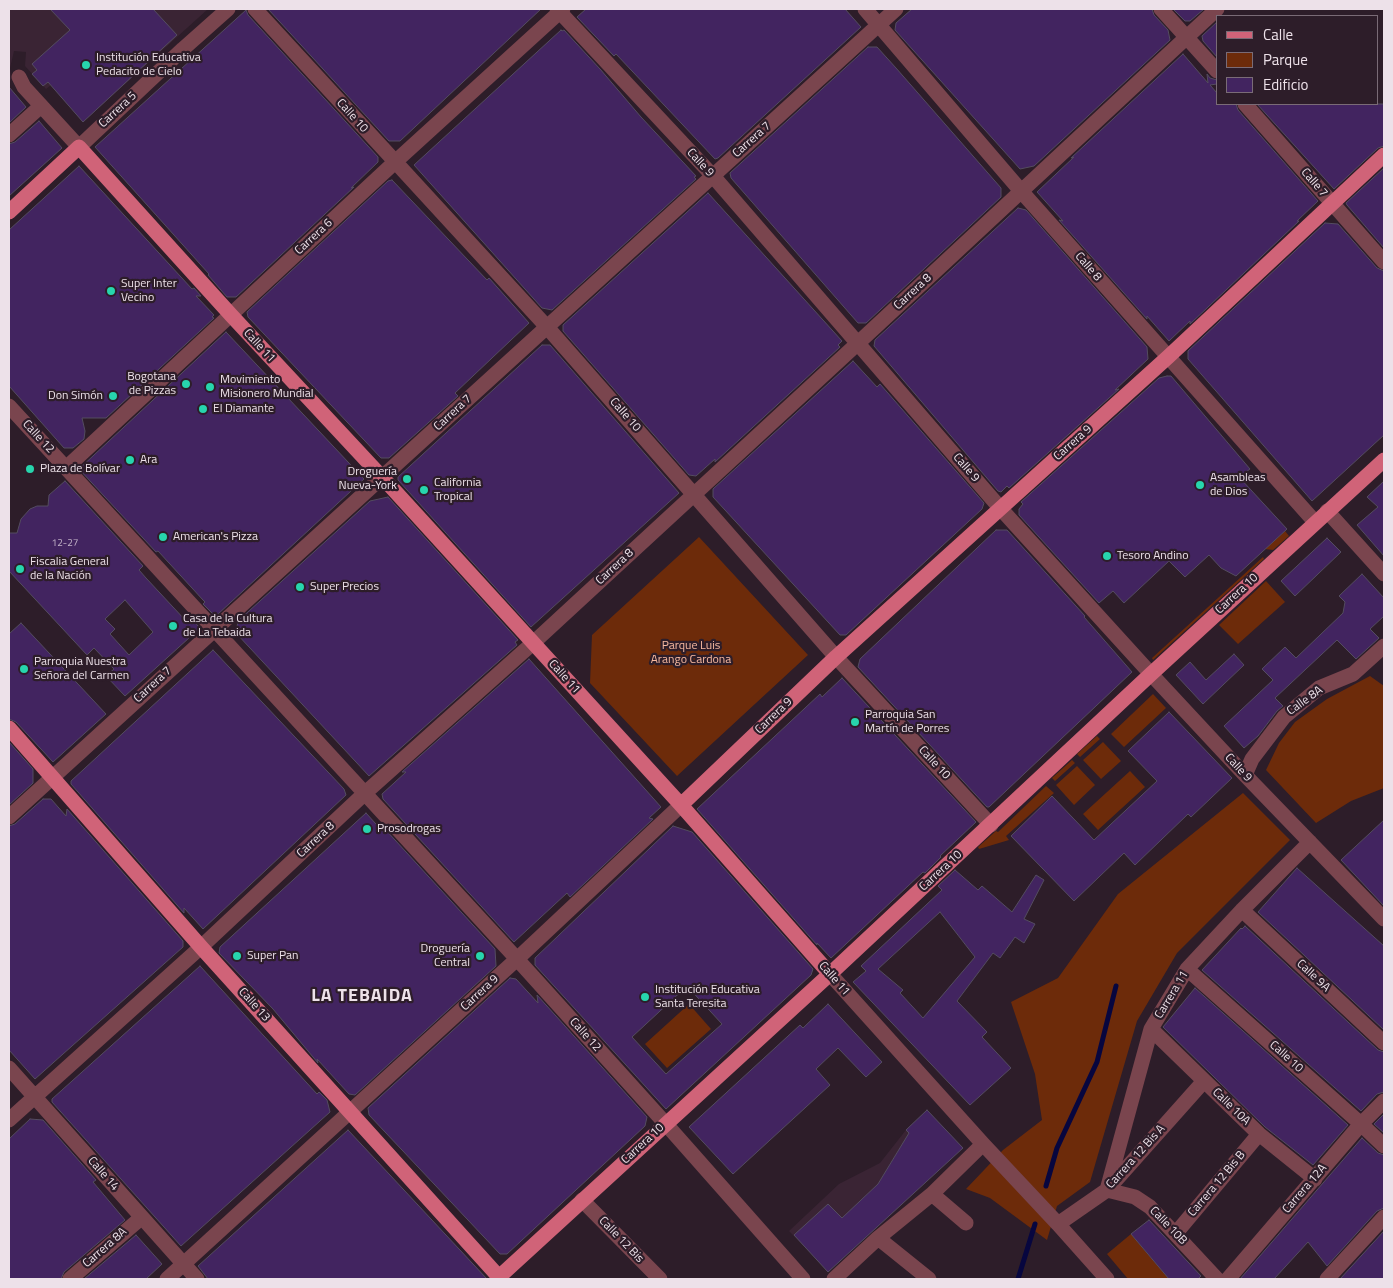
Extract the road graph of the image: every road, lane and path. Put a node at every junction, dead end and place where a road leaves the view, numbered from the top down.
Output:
1 (228, 9) edge
2 (255, 9) edge
3 (865, 9) edge
4 (896, 9) edge
5 (1161, 9) edge
6 (1217, 9) edge
7 (560, 10) edge
8 (879, 25) junction
9 (1186, 37) junction
10 (1216, 70) edge
11 (19, 77) dead end
12 (1246, 105) edge
13 (41, 106) junction
14 (9, 135) edge
15 (79, 147) junction
16 (1384, 155) edge
17 (395, 162) junction
18 (713, 176) junction
19 (1021, 191) junction
20 (1332, 204) junction
21 (9, 212) edge
22 (1384, 262) edge
23 (231, 315) junction
24 (547, 327) junction
25 (857, 344) junction
26 (1168, 357) junction
27 (9, 406) edge
28 (1384, 460) edge
29 (66, 468) junction
30 (382, 478) junction
31 (694, 493) junction
32 (1001, 509) junction
33 (1327, 511) junction
34 (1315, 522) junction
35 (1384, 574) edge
36 (214, 630) junction
37 (533, 643) junction
38 (1384, 646) edge
39 (836, 656) junction
40 (1151, 674) junction
41 (9, 728) edge
42 (1245, 776) junction
43 (53, 777) junction
44 (364, 794) junction
45 (682, 805) junction
46 (9, 817) edge
47 (992, 825) junction
48 (1310, 842) junction
49 (1242, 910) junction
50 (1384, 919) edge
51 (201, 947) junction
52 (517, 959) junction
53 (1186, 969) junction
54 (830, 974) junction
55 (1151, 1029) junction
56 (1384, 1043) edge
57 (9, 1068) edge
58 (1204, 1081) junction
59 (35, 1097) junction
60 (1384, 1101) edge
61 (350, 1112) junction
62 (9, 1120) edge
63 (666, 1123) junction
64 (1361, 1124) junction
65 (1259, 1134) junction
66 (983, 1144) junction
67 (1384, 1146) edge
68 (1314, 1179) junction
69 (1107, 1190) junction
70 (932, 1194) junction
71 (582, 1200) junction
72 (1384, 1217) edge
73 (141, 1218) junction
74 (966, 1223) dead end
75 (1058, 1224) junction
76 (1176, 1233) junction
77 (878, 1238) junction
78 (184, 1264) junction
79 (499, 1278) edge
80 (70, 1279) edge
81 (167, 1279) edge
82 (197, 1279) edge
83 (660, 1279) edge
84 (803, 1279) edge
85 (834, 1279) edge
86 (929, 1279) edge
87 (1107, 1279) edge
88 (1217, 1279) edge
89 (1228, 1279) edge
90 (1327, 1279) edge

1 - 15 street, Carrera 5
2 - 17 street, Calle 10
3 - 8 street, Calle 8
4 - 8 street, Carrera 7
5 - 9 street
6 - 9 street, Carrera 8
7 - 17 street, Carrera 6
7 - 18 street, Calle 9
8 - 18 street, Carrera 7
8 - 19 street, Calle 8
9 - 10 street
9 - 19 street, Carrera 8
11 - 13 street, Calle 11
12 - 20 street, Calle 7
13 - 14 street
13 - 15 street, Calle 11
15 - 21 main road, Carrera 5
15 - 23 main road, Calle 11
16 - 20 main road, Carrera 9
17 - 23 street, Carrera 6
17 - 24 street, Calle 10
18 - 24 street, Carrera 7
18 - 25 street, Calle 9
19 - 25 street, Carrera 8
19 - 26 street, Calle 8
20 - 22 street, Calle 7
20 - 26 main road, Carrera 9
23 - 29 street, Carrera 6
23 - 30 main road, Calle 11
24 - 30 street, Carrera 7
24 - 31 street, Calle 10
25 - 31 street, Carrera 8
25 - 32 street, Calle 9
26 - 32 main road, Carrera 9
26 - 34 street, Calle 8
27 - 29 street, Calle 12
28 - 33 main road, Carrera 10
29 - 36 street, Calle 12
30 - 36 street, Carrera 7
30 - 37 main road, Calle 11
31 - 37 street, Carrera 8
31 - 39 street, Calle 10
32 - 39 main road, Carrera 9
32 - 40 street, Calle 9
33 - 34 main road, Carrera 10
33 - 35 street
34 - 40 main road, Carrera 10
36 - 43 street, Carrera 7
36 - 44 street, Calle 12
37 - 44 street, Carrera 8
37 - 45 main road, Calle 11
38 - 42 street, Calle 8A
39 - 45 main road, Carrera 9
39 - 47 street, Calle 10
40 - 42 street, Calle 9
40 - 47 main road, Carrera 10
41 - 43 main road, Calle 13
42 - 48 street, Calle 9
43 - 46 street, Carrera 7
43 - 51 main road, Calle 13
44 - 51 street, Carrera 8
44 - 52 street, Calle 12
45 - 52 street, Carrera 9
45 - 54 main road, Calle 11
47 - 54 main road, Carrera 10
48 - 49 street, Carrera 11
48 - 50 street, Calle 9
49 - 53 street, Carrera 11
49 - 56 street, Calle 9A
51 - 59 street, Carrera 8
51 - 61 main road, Calle 13
52 - 61 street, Carrera 9
52 - 63 street, Calle 12
53 - 55 street, Carrera 11
53 - 64 street, Calle 10
54 - 63 main road, Carrera 10
54 - 66 street, Calle 11
55 - 58 street, Calle 10A
55 - 69 street, Carrera 11
57 - 59 street, Calle 14
58 - 65 street, Calle 10A
58 - 69 street, Carrera 12 Bis A
59 - 62 street, Carrera 8
59 - 73 street, Calle 14
60 - 64 street, Carrera 12A
61 - 78 street, Carrera 9
61 - 79 main road, Calle 13
63 - 71 main road, Carrera 10
63 - 84 street, Calle 12
64 - 67 street, Calle 10
64 - 68 street, Carrera 12A
65 - 68 street, Calle 10A
65 - 76 street, Carrera 12 Bis B
66 - 70 street
66 - 75 street, Calle 11
68 - 89 street, Carrera 12A
69 - 75 street, Carrera 12 Bis A
69 - 76 street, Calle 10B
70 - 74 street
70 - 77 street
71 - 79 main road, Carrera 10
71 - 83 street, Calle 12 Bis
72 - 90 street
73 - 78 street, Calle 14
73 - 80 street, Carrera 8A
75 - 87 street, Calle 11
76 - 88 street, Calle 10B
77 - 85 street
77 - 86 street
78 - 81 street, Carrera 9
78 - 82 street, Calle 14

